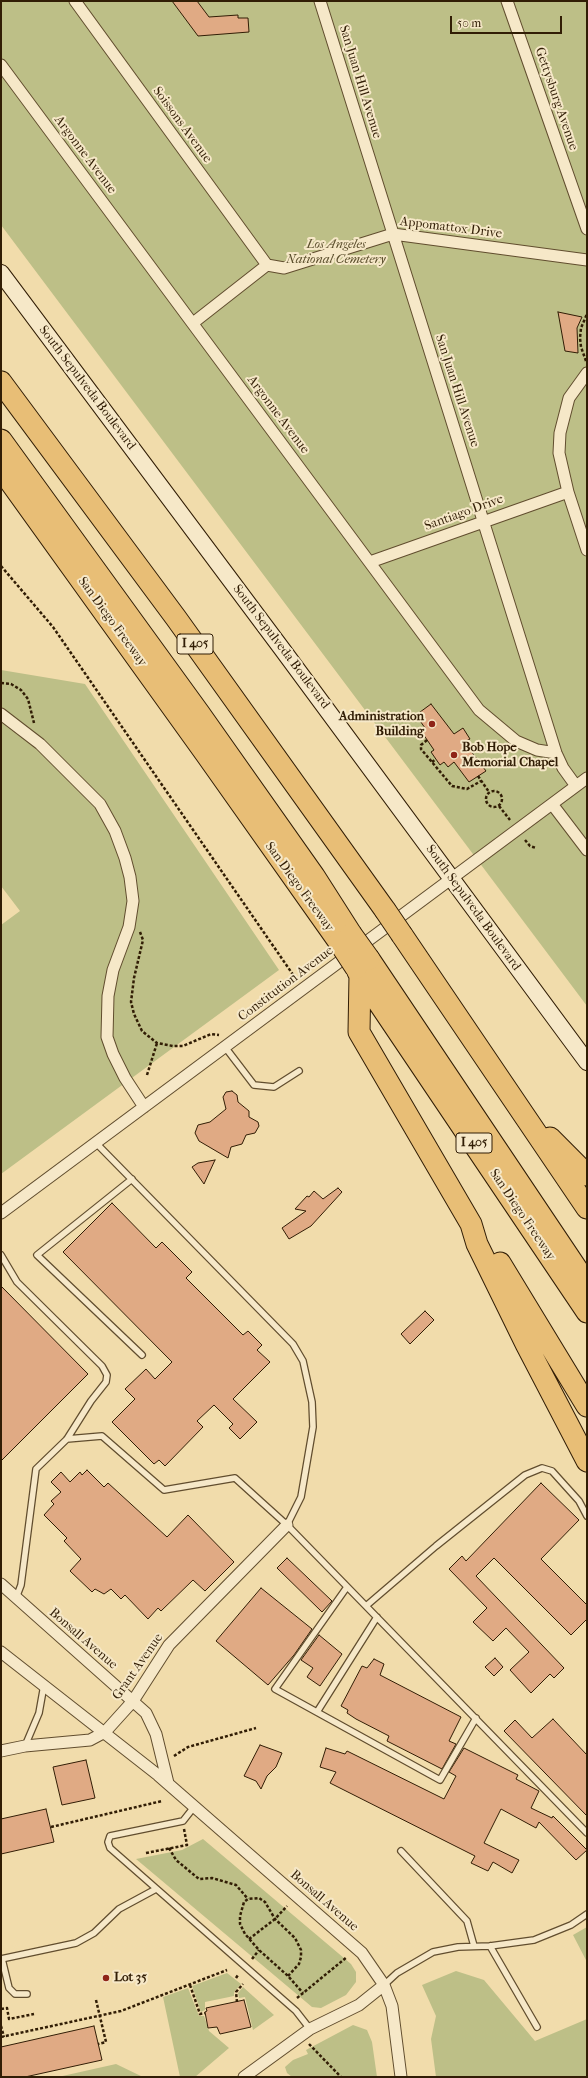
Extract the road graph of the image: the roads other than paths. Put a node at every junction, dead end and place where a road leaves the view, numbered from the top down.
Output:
1 (75, 1) edge
2 (320, 1) edge
3 (507, 1) edge
4 (1, 65) edge
5 (587, 229) edge
6 (393, 234) junction
7 (587, 260) edge
8 (266, 265) junction
9 (1, 273) edge
10 (193, 323) junction
11 (587, 373) edge
12 (1, 382) edge
13 (1, 440) edge
14 (1, 469) edge
15 (568, 492) junction
16 (484, 521) junction
17 (587, 550) edge
18 (370, 562) junction
19 (1, 714) edge
20 (556, 753) junction
21 (587, 778) edge
22 (576, 786) junction
23 (552, 804) junction
24 (587, 850) edge
25 (452, 879) junction
26 (345, 938) junction
27 (362, 967) junction
28 (225, 1047) junction
29 (587, 1062) edge
30 (299, 1071) dead end
31 (511, 1097) junction
32 (144, 1107) junction
33 (96, 1143) junction
34 (587, 1175) edge
35 (132, 1179) junction
36 (587, 1208) edge
37 (1, 1213) edge
38 (470, 1224) junction
39 (1, 1255) edge
40 (587, 1284) edge
41 (587, 1312) edge
42 (142, 1355) dead end
43 (587, 1406) edge
44 (67, 1439) junction
45 (587, 1461) edge
46 (587, 1516) edge
47 (287, 1525) junction
48 (1, 1584) edge
49 (347, 1586) junction
50 (16, 1598) junction
51 (366, 1606) junction
52 (377, 1617) junction
53 (1, 1652) edge
54 (44, 1684) junction
55 (133, 1701) junction
56 (317, 1712) junction
57 (476, 1718) junction
58 (104, 1732) junction
59 (25, 1746) junction
60 (1, 1751) edge
61 (168, 1783) junction
62 (194, 1807) junction
63 (587, 1833) edge
64 (401, 1851) dead end
65 (156, 1889) junction
66 (587, 1914) edge
67 (474, 1946) junction
68 (490, 1946) junction
69 (2, 1959) edge
70 (384, 1985) junction
71 (27, 1994) dead end
72 (537, 2027) dead end
73 (310, 2029) junction
74 (244, 2077) edge
75 (402, 2077) edge

1 - 8 street, Soissons Avenue
2 - 6 street, San Juan Hill Avenue
3 - 5 street, Gettysburg Avenue
4 - 10 street, Argonne Avenue
6 - 7 street, Appomattox Drive
6 - 8 street, Appomattox Drive
6 - 16 street, San Juan Hill Avenue
8 - 10 street
9 - 25 main road, South Sepulveda Boulevard
10 - 18 street, Argonne Avenue
11 - 15 street
12 - 31 highway, I 405, bridge
13 - 26 highway
14 - 26 highway, San Diego Freeway / I 405
15 - 16 street, Santiago Drive
15 - 17 street
16 - 18 street, Santiago Drive
16 - 20 street, San Juan Hill Avenue
18 - 20 street, Argonne Avenue
19 - 32 street
20 - 22 street, San Juan Hill Avenue
21 - 22 street, Constitution Avenue
22 - 23 street, Constitution Avenue
23 - 24 street
23 - 25 street, Constitution Avenue
25 - 28 street, Constitution Avenue
25 - 29 main road, South Sepulveda Boulevard
26 - 27 highway, San Diego Freeway / I 405, bridge
27 - 38 highway
27 - 40 highway
27 - 41 highway, San Diego Freeway / I 405
28 - 30 lane
28 - 32 street, Constitution Avenue
31 - 34 highway
31 - 36 highway, I 405
32 - 33 street, Constitution Avenue
33 - 35 lane
33 - 37 street, Constitution Avenue
35 - 42 lane
35 - 47 lane
38 - 43 highway
38 - 45 highway
39 - 44 lane
44 - 47 lane
44 - 50 lane
46 - 51 lane
47 - 49 lane
47 - 55 street, Grant Avenue
48 - 50 street, Bonsall Avenue
49 - 51 lane
49 - 56 lane
50 - 55 street, Bonsall Avenue
51 - 52 lane
52 - 56 lane
52 - 57 lane
53 - 54 street, Bonsall Avenue
54 - 58 street, Bonsall Avenue
54 - 59 lane
55 - 58 street, Grant Avenue
55 - 61 street, Bonsall Avenue
56 - 57 lane
57 - 63 lane
58 - 59 street, Grant Avenue
58 - 61 street, Bonsall Avenue
59 - 60 street, Grant Avenue
61 - 62 street, Bonsall Avenue
62 - 65 lane
62 - 70 street, Bonsall Avenue
64 - 67 lane
65 - 69 lane
65 - 73 lane
66 - 68 lane
67 - 68 lane
67 - 70 lane
68 - 72 lane
69 - 71 lane
70 - 73 street
70 - 75 street, Bonsall Avenue
73 - 74 street

